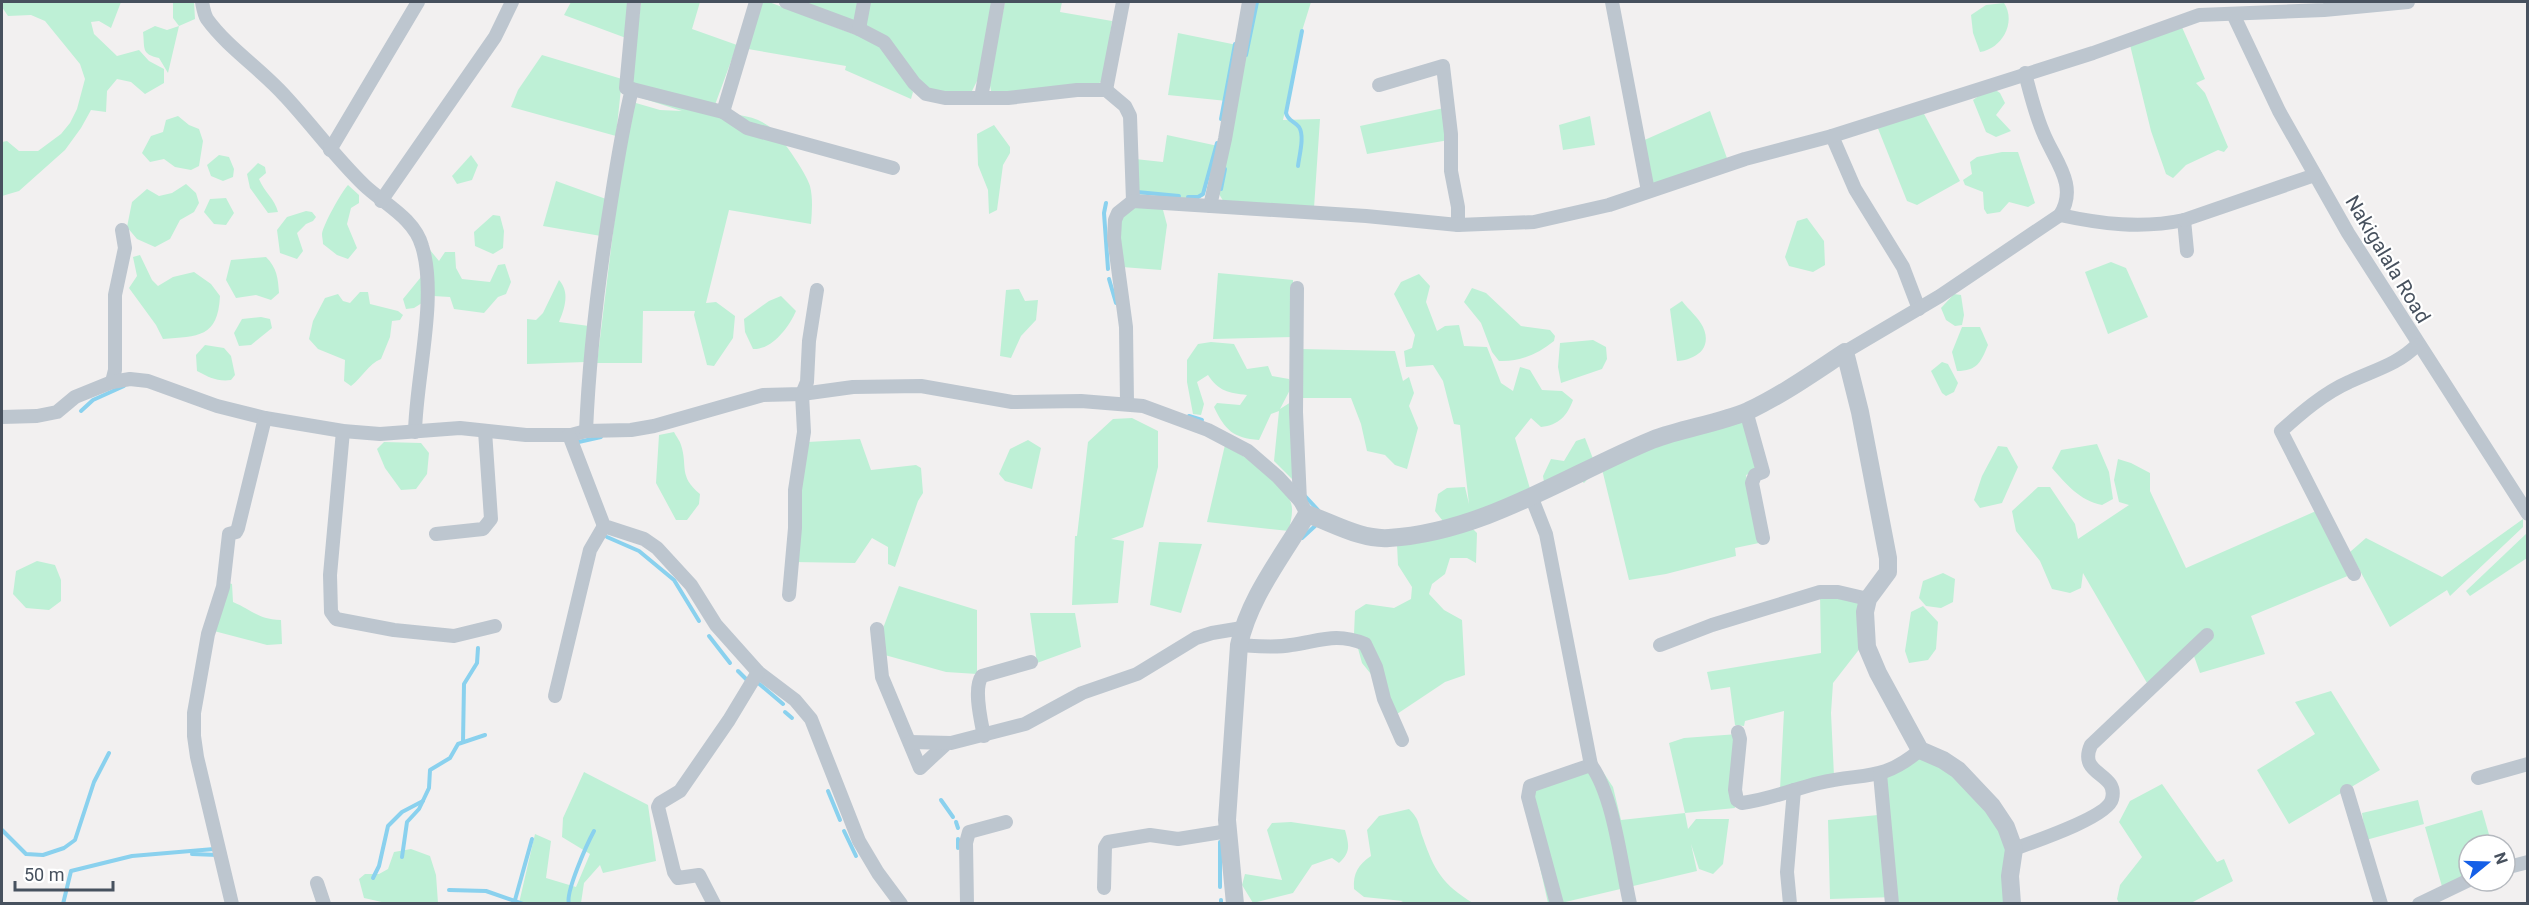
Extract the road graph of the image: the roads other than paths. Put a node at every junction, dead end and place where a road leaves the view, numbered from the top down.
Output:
1 (202, 2) edge
2 (418, 2) edge
3 (510, 2) edge
4 (634, 2) edge
5 (756, 2) edge
6 (786, 2) edge
7 (864, 2) edge
8 (998, 2) edge
9 (1123, 2) edge
10 (1250, 2) edge
11 (1612, 2) edge
12 (2408, 2) edge
13 (2234, 14) junction
14 (859, 29) junction
15 (2025, 73) junction
16 (1379, 85) dead end
17 (632, 89) junction
18 (1106, 90) junction
19 (981, 98) junction
20 (723, 112) junction
21 (1832, 136) junction
22 (330, 150) junction
23 (893, 168) dead end
24 (2315, 175) junction
25 (1648, 190) junction
26 (381, 201) junction
27 (1133, 201) junction
28 (1210, 206) junction
29 (2060, 215) junction
30 (2184, 220) junction
31 (1458, 225) junction
32 (122, 230) dead end
33 (2187, 251) dead end
34 (1297, 288) dead end
35 (817, 290) dead end
36 (1919, 309) junction
37 (2417, 345) junction
38 (1845, 352) junction
39 (112, 382) junction
40 (802, 394) junction
41 (1127, 403) junction
42 (1746, 411) junction
43 (2, 417) edge
44 (264, 418) junction
45 (343, 431) junction
46 (485, 431) junction
47 (586, 431) junction
48 (415, 432) junction
49 (569, 435) junction
50 (1531, 496) junction
51 (1304, 507) junction
52 (2528, 514) edge
53 (604, 525) junction
54 (435, 534) dead end
55 (1763, 538) dead end
56 (2354, 574) dead end
57 (789, 596) dead end
58 (1868, 599) junction
59 (495, 626) dead end
60 (877, 629) dead end
61 (2207, 635) dead end
62 (1241, 637) junction
63 (1660, 645) dead end
64 (1031, 662) dead end
65 (758, 672) junction
66 (555, 696) dead end
67 (1738, 732) dead end
68 (984, 736) junction
69 (1402, 740) dead end
70 (910, 742) junction
71 (947, 743) junction
72 (1920, 750) junction
73 (2528, 764) edge
74 (1591, 765) junction
75 (1880, 774) junction
76 (2478, 778) dead end
77 (1794, 790) junction
78 (2348, 791) dead end
79 (1005, 822) dead end
80 (1228, 831) junction
81 (2014, 849) junction
82 (317, 883) dead end
83 (2457, 886) edge
84 (1104, 888) dead end
85 (232, 903) edge
86 (324, 903) edge
87 (714, 903) edge
88 (902, 903) edge
89 (967, 903) edge
90 (1235, 903) edge
91 (1557, 903) edge
92 (1630, 903) edge
93 (1790, 903) edge
94 (1892, 903) edge
95 (2012, 903) edge
96 (2381, 903) edge
97 (2419, 903) edge

1 - 22 street
2 - 22 street
3 - 26 street
4 - 17 street
5 - 20 street
6 - 14 street
7 - 14 street
8 - 19 street
9 - 18 street
10 - 28 street
11 - 25 street
12 - 13 street
13 - 15 street
13 - 24 street, Nakigalala Road
14 - 19 street
15 - 21 street
15 - 29 street
16 - 31 street
17 - 20 street
17 - 47 street
18 - 19 street
18 - 27 street
20 - 23 street
21 - 25 street
21 - 36 street
22 - 26 street
24 - 30 street
24 - 37 street, Nakigalala Road
25 - 31 street
26 - 48 street
27 - 28 street
27 - 41 street
28 - 31 street
29 - 30 street
29 - 36 street
30 - 33 street
32 - 39 street
34 - 51 street
35 - 40 street
36 - 38 street
37 - 52 street, Nakigalala Road
37 - 56 street
38 - 42 street
38 - 58 street
39 - 43 street
39 - 44 street
40 - 41 street
40 - 47 street
40 - 57 street
41 - 51 street
42 - 50 street
42 - 55 street
44 - 45 street
44 - 85 street
45 - 48 street
45 - 59 street
46 - 48 street
46 - 49 street
46 - 54 street
47 - 49 street
49 - 53 street
50 - 51 street
50 - 74 street
51 - 62 street
53 - 65 street
53 - 66 street
58 - 63 street
58 - 72 street
60 - 70 street
61 - 81 street
62 - 68 street
62 - 69 street
62 - 80 street
64 - 68 street
65 - 87 street
65 - 88 street
67 - 77 street
68 - 71 street
70 - 71 street
70 - 71 street
72 - 75 street
72 - 81 street
73 - 76 street
74 - 91 street
74 - 92 street
75 - 77 street
75 - 94 street
77 - 93 street
78 - 96 street
79 - 89 street
80 - 84 street
80 - 90 street
81 - 95 street
82 - 86 street
83 - 97 street

